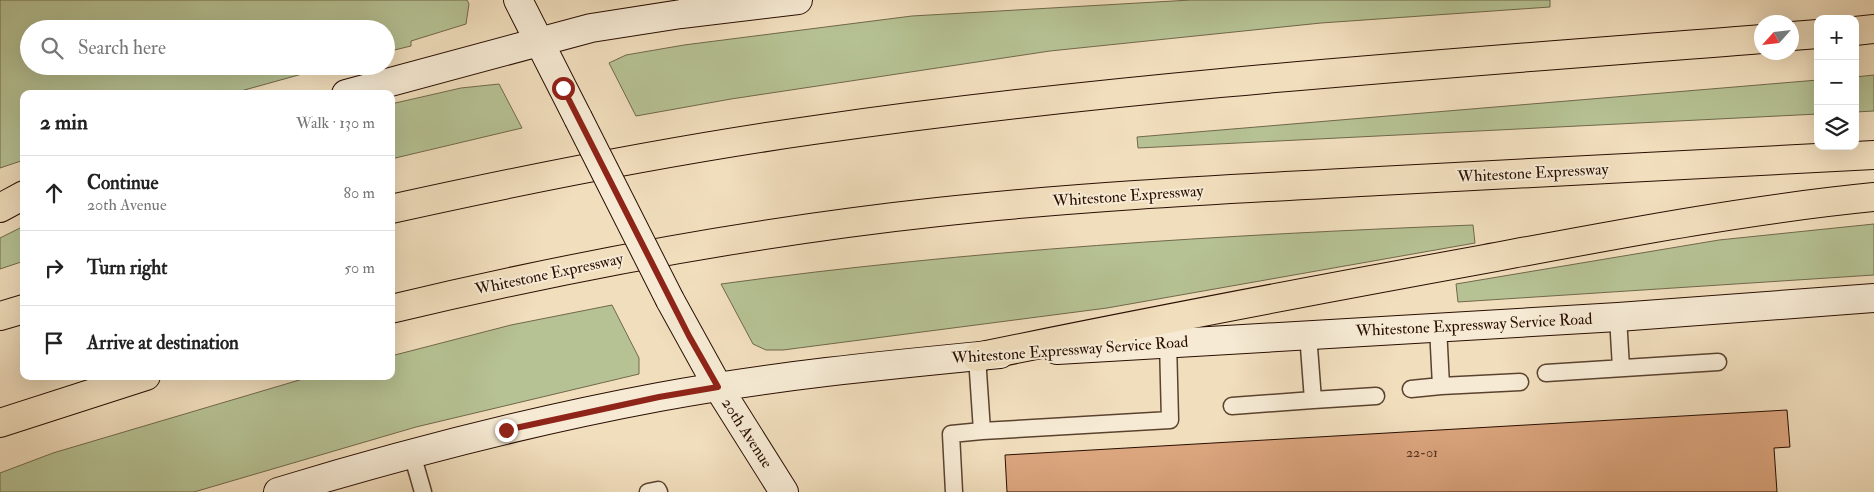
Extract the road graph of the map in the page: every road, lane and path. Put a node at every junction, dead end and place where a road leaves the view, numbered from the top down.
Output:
1 (518, 0) edge
2 (798, 0) edge
3 (770, 2) edge
4 (1874, 30) edge
5 (1859, 31) edge
6 (1814, 34) edge
7 (1799, 35) edge
8 (1754, 40) edge
9 (539, 41) junction
10 (361, 90) edge
11 (1874, 155) edge
12 (20, 192) edge
13 (1874, 196) edge
14 (20, 197) edge
15 (0, 199) edge
16 (0, 208) edge
17 (395, 208) edge
18 (1874, 298) edge
19 (395, 308) edge
20 (20, 310) edge
21 (0, 316) edge
22 (1618, 317) junction
23 (1438, 327) junction
24 (1308, 334) junction
25 (1168, 342) junction
26 (976, 356) junction
27 (1718, 362) dead end
28 (1621, 368) junction
29 (1546, 373) dead end
30 (134, 380) edge
31 (1520, 382) dead end
32 (1442, 386) junction
33 (718, 387) junction
34 (1411, 388) dead end
35 (1376, 396) dead end
36 (1313, 400) junction
37 (1232, 406) dead end
38 (0, 423) edge
39 (982, 431) junction
40 (412, 454) junction
41 (330, 485) edge
42 (278, 492) edge
43 (423, 492) edge
44 (648, 492) edge
45 (659, 492) edge
46 (784, 492) edge
47 (954, 492) edge

1 - 9 main road, 20th Avenue
2 - 3 main road
3 - 9 main road
4 - 5 highway
6 - 7 highway
8 - 17 highway
9 - 10 main road
9 - 33 main road, 20th Avenue, bridge
11 - 19 highway, Whitestone Expressway
12 - 15 main road
13 - 26 highway
14 - 16 highway
18 - 22 main road, Whitestone Expressway Service Road
20 - 21 highway
22 - 23 main road, Whitestone Expressway Service Road
22 - 28 lane
23 - 24 main road, Whitestone Expressway Service Road
23 - 32 lane
24 - 25 main road, Whitestone Expressway Service Road
24 - 36 lane
25 - 26 main road, Whitestone Expressway Service Road
25 - 39 lane
26 - 33 main road, Whitestone Expressway Service Road
26 - 39 lane
27 - 28 lane
28 - 29 lane
30 - 38 highway
31 - 32 lane
32 - 34 lane
33 - 40 main road, Whitestone Expressway Service Road
33 - 46 main road, 20th Avenue
35 - 36 lane
36 - 37 lane
39 - 47 lane
40 - 41 main road, Whitestone Expressway Service Road
40 - 43 lane
41 - 42 main road, Whitestone Expressway Service Road
44 - 45 lane

